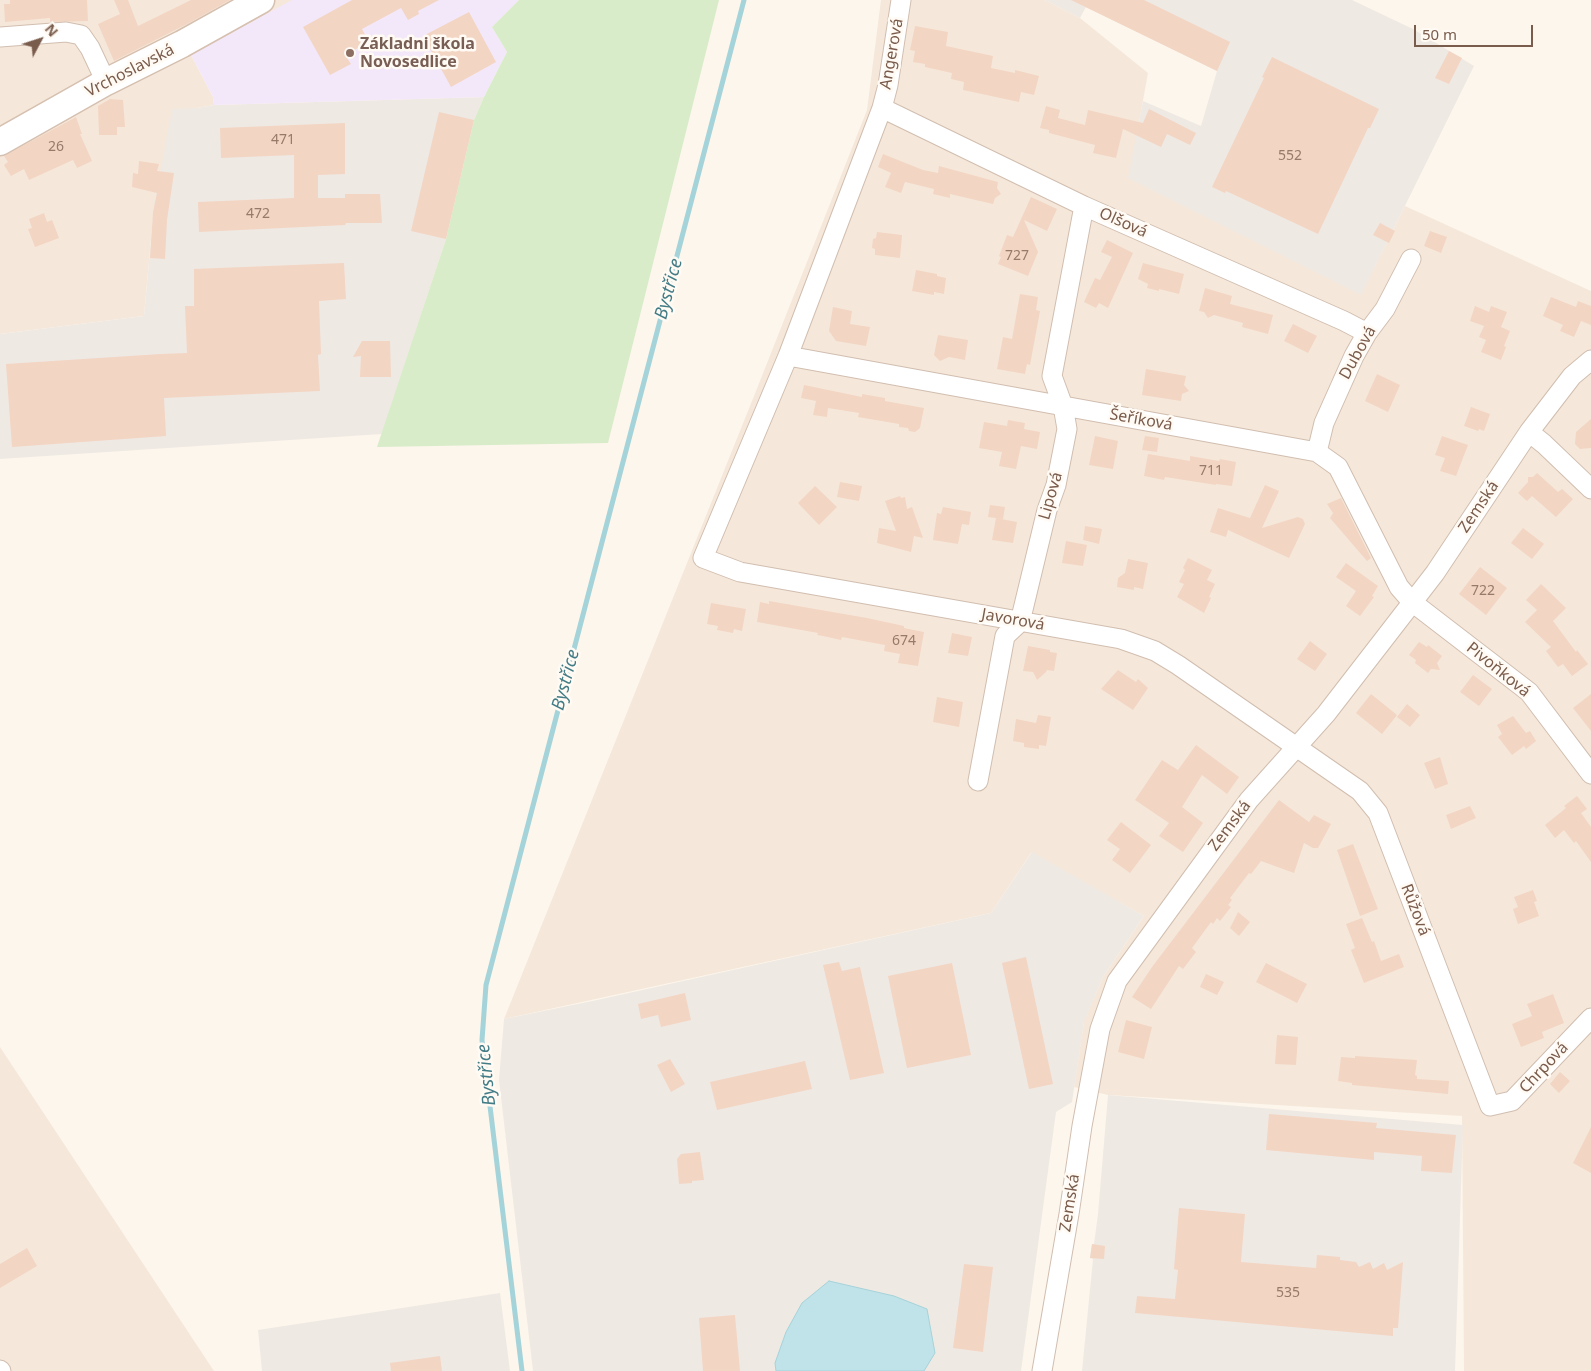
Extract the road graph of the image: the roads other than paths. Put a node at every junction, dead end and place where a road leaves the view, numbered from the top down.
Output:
1 (261, 0) edge
2 (901, 0) edge
3 (0, 37) edge
4 (106, 82) junction
5 (882, 108) junction
6 (0, 142) edge
7 (1084, 206) junction
8 (1411, 259) dead end
9 (1367, 333) junction
10 (788, 356) junction
11 (1591, 360) edge
12 (1063, 406) junction
13 (1529, 432) junction
14 (1317, 452) junction
15 (1591, 489) edge
16 (704, 558) joint
17 (1412, 602) junction
18 (1020, 622) junction
19 (1295, 747) junction
20 (1591, 774) edge
21 (978, 781) dead end
22 (1591, 1018) edge
23 (1490, 1106) joint
24 (1042, 1371) edge

1 - 4 street, Vrchoslavská
2 - 5 street, Angerová
3 - 4 street
4 - 6 street, Vrchoslavská
5 - 7 street, Olšová
5 - 10 street, Angerová
7 - 9 street, Olšová
7 - 12 street, Lipová
8 - 9 street, Dubová
9 - 14 street, Dubová
10 - 12 street, Šeříková
10 - 16 street, Angerová
11 - 13 street, Zemská
12 - 14 street, Šeříková
12 - 18 street, Lipová
13 - 15 street
13 - 17 street, Zemská
14 - 17 street, Šeříková
16 - 18 street, Javorová
17 - 19 street, Zemská
17 - 20 street, Pivoňková
18 - 19 street, Javorová
18 - 21 street, Lipová
19 - 23 street, Růžová
19 - 24 street, Zemská
22 - 23 street, Chrpová

